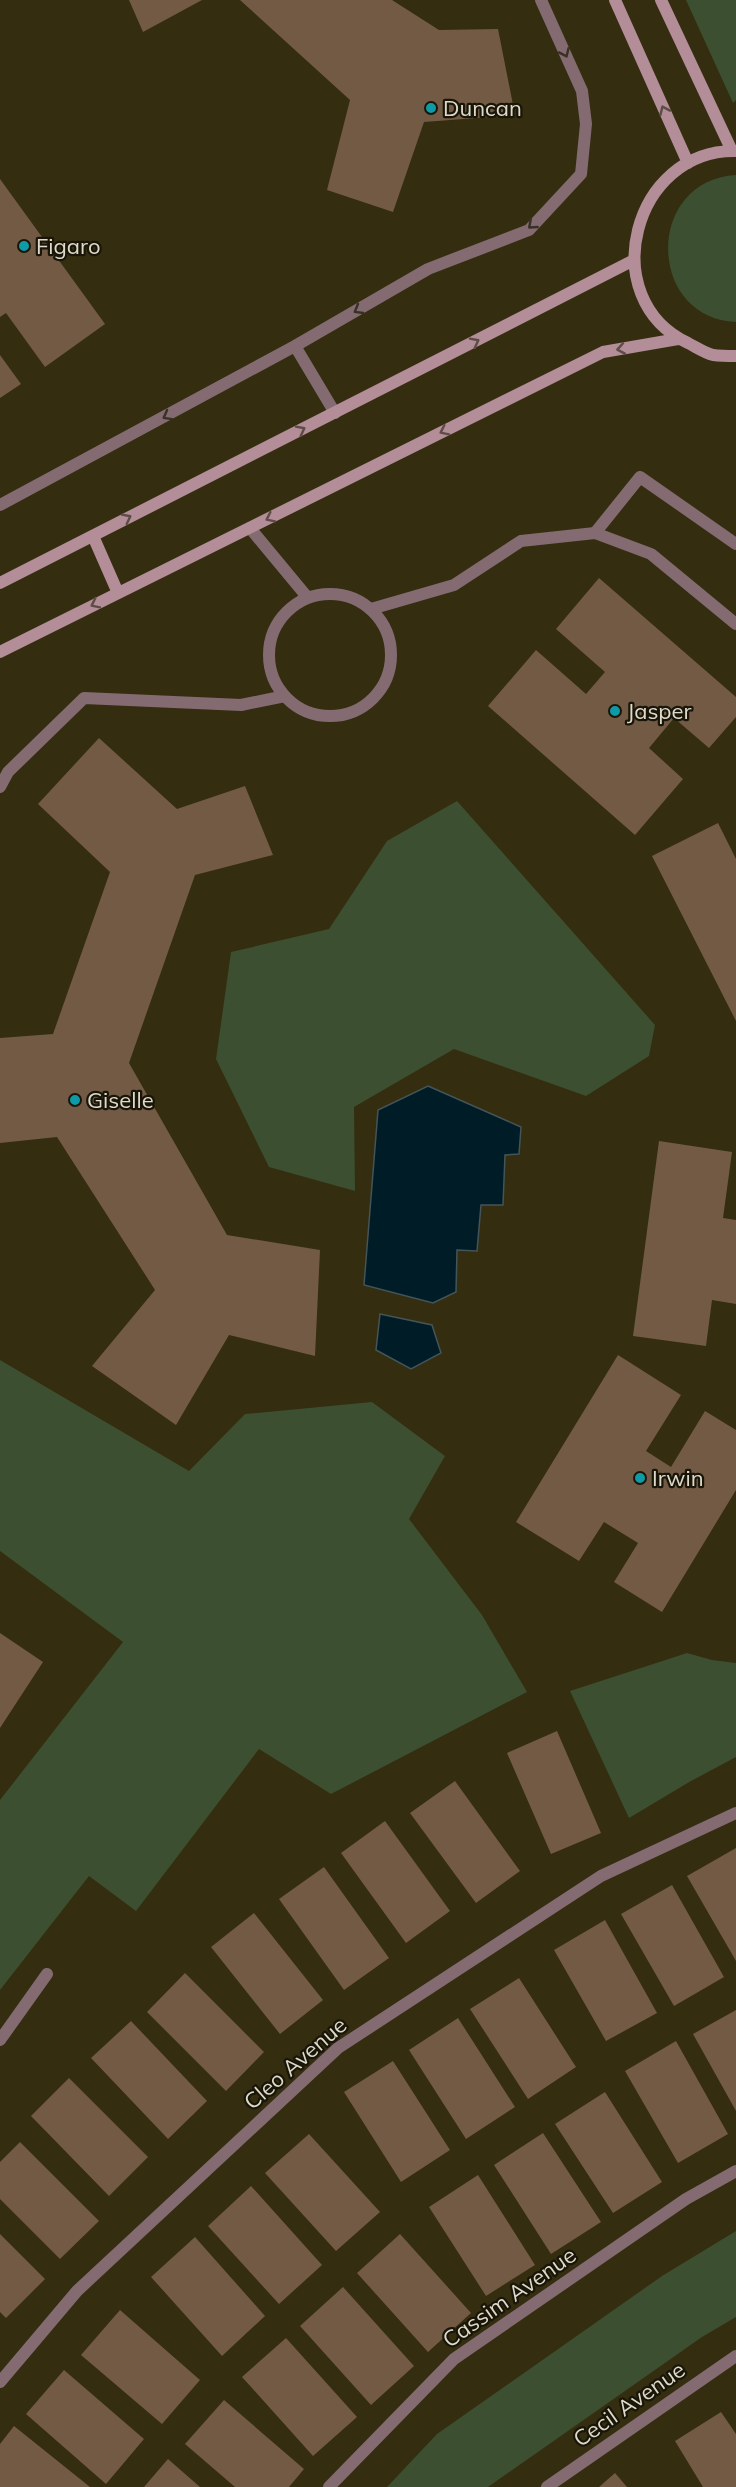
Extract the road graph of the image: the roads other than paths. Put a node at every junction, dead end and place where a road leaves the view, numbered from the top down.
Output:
1 (541, 0) edge
2 (615, 0) edge
3 (661, 0) edge
4 (734, 151) edge
5 (688, 163) junction
6 (634, 260) junction
7 (678, 339) junction
8 (295, 346) junction
9 (736, 356) edge
10 (334, 413) junction
11 (0, 505) edge
12 (250, 528) junction
13 (595, 532) junction
14 (93, 536) junction
15 (736, 544) edge
16 (0, 583) edge
17 (118, 593) junction
18 (308, 598) junction
19 (371, 609) junction
20 (736, 624) edge
21 (0, 652) edge
22 (285, 696) junction
23 (0, 787) edge
24 (736, 1813) edge
25 (47, 1974) dead end
26 (0, 2040) edge
27 (736, 2171) edge
28 (736, 2356) edge
29 (0, 2382) edge
30 (329, 2487) edge
31 (547, 2487) edge

1 -> 8 street
5 -> 2 street
3 - 4 street
4 - 5 street
5 - 6 street
6 - 7 street
10 -> 6 street
7 - 9 street
7 -> 12 street
8 - 10 street
8 -> 11 street
14 -> 10 street
12 - 17 street
12 - 18 street
13 - 15 street
13 - 19 street
13 - 20 street
14 - 16 street
14 - 17 street
17 -> 21 street
18 - 19 street
18 - 22 street
19 - 22 street
22 - 23 street
24 - 29 street, Cleo Avenue
25 - 26 street
27 - 30 street, Cassim Avenue
28 - 31 street, Cecil Avenue

